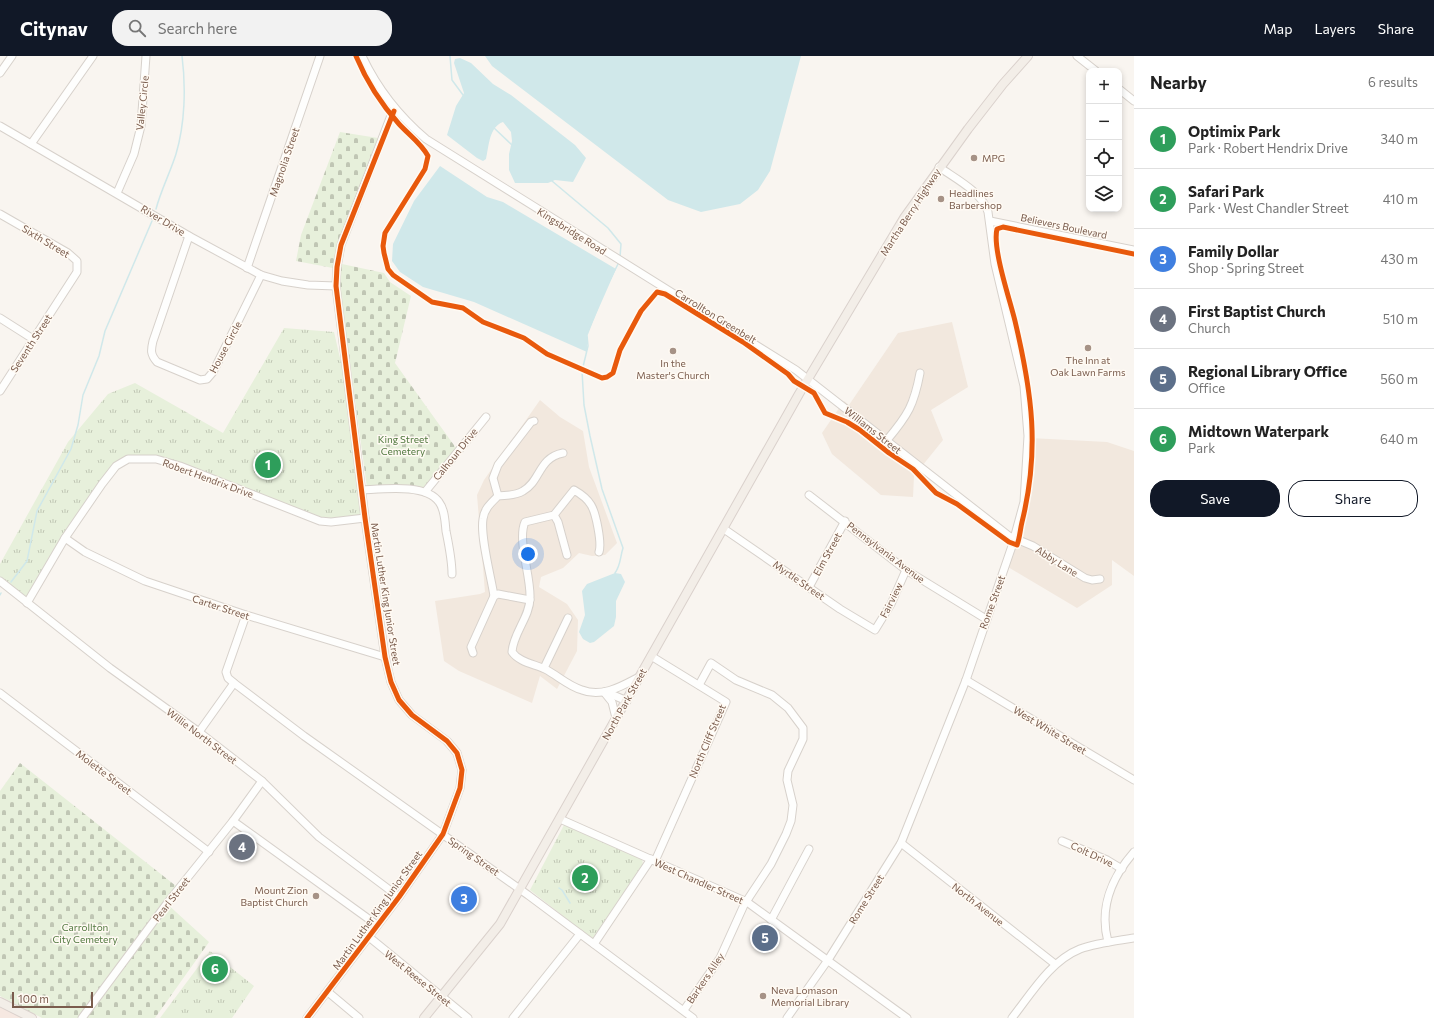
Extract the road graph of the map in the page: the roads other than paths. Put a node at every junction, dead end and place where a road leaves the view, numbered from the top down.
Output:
1 (12, 56) edge
2 (93, 56) edge
3 (146, 56) edge
4 (320, 56) edge
5 (362, 56) edge
6 (1028, 56) edge
7 (1077, 56) edge
8 (1092, 68) edge
9 (0, 73) edge
10 (1122, 91) edge
11 (1134, 101) edge
12 (395, 109) junction
13 (0, 126) edge
14 (32, 144) junction
15 (939, 167) junction
16 (117, 193) junction
17 (0, 214) edge
18 (990, 221) junction
19 (189, 236) junction
20 (1134, 250) edge
21 (247, 268) junction
22 (261, 275) junction
23 (336, 286) junction
24 (62, 296) joint
25 (0, 318) edge
26 (33, 339) junction
27 (920, 373) dead end
28 (808, 379) junction
29 (0, 391) edge
30 (486, 417) dead end
31 (534, 421) dead end
32 (887, 440) junction
33 (563, 453) dead end
34 (362, 490) junction
35 (425, 492) junction
36 (809, 495) dead end
37 (498, 496) junction
38 (554, 515) junction
39 (365, 518) junction
40 (845, 521) junction
41 (724, 529) junction
42 (65, 538) junction
43 (1014, 539) junction
44 (599, 552) dead end
45 (567, 556) dead end
46 (906, 570) junction
47 (452, 574) dead end
48 (1100, 579) dead end
49 (0, 581) edge
50 (809, 587) junction
51 (494, 596) junction
52 (530, 600) junction
53 (27, 603) junction
54 (246, 615) junction
55 (568, 618) dead end
56 (986, 618) junction
57 (875, 630) joint
58 (473, 653) dead end
59 (651, 656) junction
60 (385, 657) junction
61 (544, 668) junction
62 (639, 677) junction
63 (966, 680) junction
64 (234, 683) junction
65 (699, 685) junction
66 (604, 692) junction
67 (0, 693) edge
68 (627, 701) junction
69 (616, 718) junction
70 (198, 732) junction
71 (1134, 780) edge
72 (262, 781) junction
73 (560, 819) junction
74 (233, 821) junction
75 (443, 834) junction
76 (1062, 841) dead end
77 (901, 843) junction
78 (809, 849) dead end
79 (208, 852) junction
80 (1134, 852) edge
81 (653, 860) junction
82 (1122, 869) junction
83 (520, 888) junction
84 (399, 897) junction
85 (747, 902) junction
86 (771, 920) junction
87 (377, 925) junction
88 (580, 934) junction
89 (369, 937) junction
90 (1134, 938) edge
91 (1108, 942) junction
92 (594, 944) junction
93 (828, 960) junction
94 (1055, 964) junction
95 (328, 992) junction
96 (442, 996) junction
97 (0, 1002) edge
98 (684, 1010) junction
99 (32, 1018) edge
100 (82, 1018) edge
101 (307, 1018) edge
102 (359, 1018) edge
103 (424, 1018) edge
104 (468, 1018) edge
105 (513, 1018) edge
106 (693, 1018) edge
107 (787, 1018) edge
108 (907, 1018) edge
109 (1012, 1018) edge

1 - 9 street
2 - 14 street
3 - 16 street, Valley Circle
4 - 21 street, Magnolia Street
5 - 12 street, Kingsbridge Road
6 - 15 main road, Martha Berry Highway
7 - 8 street
10 - 11 street
12 - 23 street, Martin Luther King Junior Street
12 - 28 street, Kingsbridge Road
13 - 14 street, River Drive
14 - 16 street, River Drive
15 - 18 street, Rome Street
15 - 28 main road, Martha Berry Highway
16 - 19 street, River Drive
17 - 24 street, Sixth Street
18 - 20 street, Believers Boulevard
18 - 43 street, Rome Street
19 - 21 street, River Drive
19 - 22 street, House Circle
21 - 22 street, River Drive
22 - 23 street, River Drive
23 - 34 street, Martin Luther King Junior Street
24 - 26 street, Seventh Street
25 - 26 street
26 - 29 street, Seventh Street
27 - 32 street
28 - 32 street, Williams Street
28 - 41 main road, North Park Street
30 - 35 street, Calhoun Drive
31 - 37 street
32 - 43 street, Williams Street
33 - 37 street
34 - 35 street
34 - 39 street, Martin Luther King Junior Street
35 - 47 street
36 - 40 street, Pennsylvania Avenue
37 - 51 street
38 - 44 street
38 - 45 street
38 - 52 street
39 - 42 street, Robert Hendrix Drive
39 - 60 street, Martin Luther King Junior Street
40 - 46 street, Pennsylvania Avenue
40 - 50 street, Elm Street
41 - 50 street, Myrtle Street
41 - 59 main road, North Park Street
42 - 53 street, Robert Hendrix Drive
42 - 54 street, Carter Street
43 - 48 street, Abby Lane
43 - 56 street, Rome Street
46 - 56 street, Pennsylvania Avenue
46 - 57 street, Fairview
49 - 53 street, Willie North Street
50 - 57 street, Myrtle Street
51 - 52 street
51 - 58 street
52 - 61 street
53 - 70 street, Willie North Street
54 - 60 street, Carter Street
54 - 64 street
55 - 61 street
56 - 63 street, Rome Street
59 - 62 main road, North Park Street
59 - 65 street, North Cliff Street
60 - 75 street, Martin Luther King Junior Street
61 - 66 street
62 - 66 street
62 - 68 main road, North Park Street
63 - 71 street, West White Street
63 - 77 street, Rome Street
64 - 70 street
64 - 75 street, Spring Street
65 - 81 street, North Cliff Street
65 - 85 street, Barkers Alley
66 - 68 street
66 - 69 street
67 - 79 street, Molette Street
68 - 69 main road, North Park Street
69 - 73 main road, North Park Street
70 - 72 street, Willie North Street
72 - 74 street, Pearl Street
72 - 84 street, Willie North Street
73 - 81 street, West Chandler Street
73 - 83 main road, North Park Street
74 - 79 street, Pearl Street
74 - 87 street
75 - 83 street, Spring Street
75 - 84 street, Martin Luther King Junior Street
76 - 82 street, Colt Drive
77 - 93 street, Rome Street
77 - 94 street, North Avenue
78 - 86 street
79 - 100 street, Pearl Street
80 - 82 street
81 - 85 street, West Chandler Street
81 - 92 street, North Cliff Street
82 - 91 street
83 - 88 street, Spring Street
83 - 96 main road, North Park Street
84 - 87 street, Martin Luther King Junior Street
85 - 86 street, West Chandler Street
85 - 98 street, Barkers Alley
86 - 93 street, West Chandler Street
87 - 89 street, Martin Luther King Junior Street
88 - 92 street, Spring Street
88 - 105 street
89 - 95 street, Martin Luther King Junior Street
89 - 96 street, West Reese Street
90 - 91 street
91 - 94 street
92 - 98 street, Spring Street
93 - 107 street, Rome Street
93 - 108 street, West Chandler Street
94 - 109 street
95 - 101 street, Martin Luther King Junior Street
95 - 102 street
96 - 103 main road, North Park Street
96 - 104 street, West Reese Street
97 - 99 main road
98 - 106 street, Spring Street

